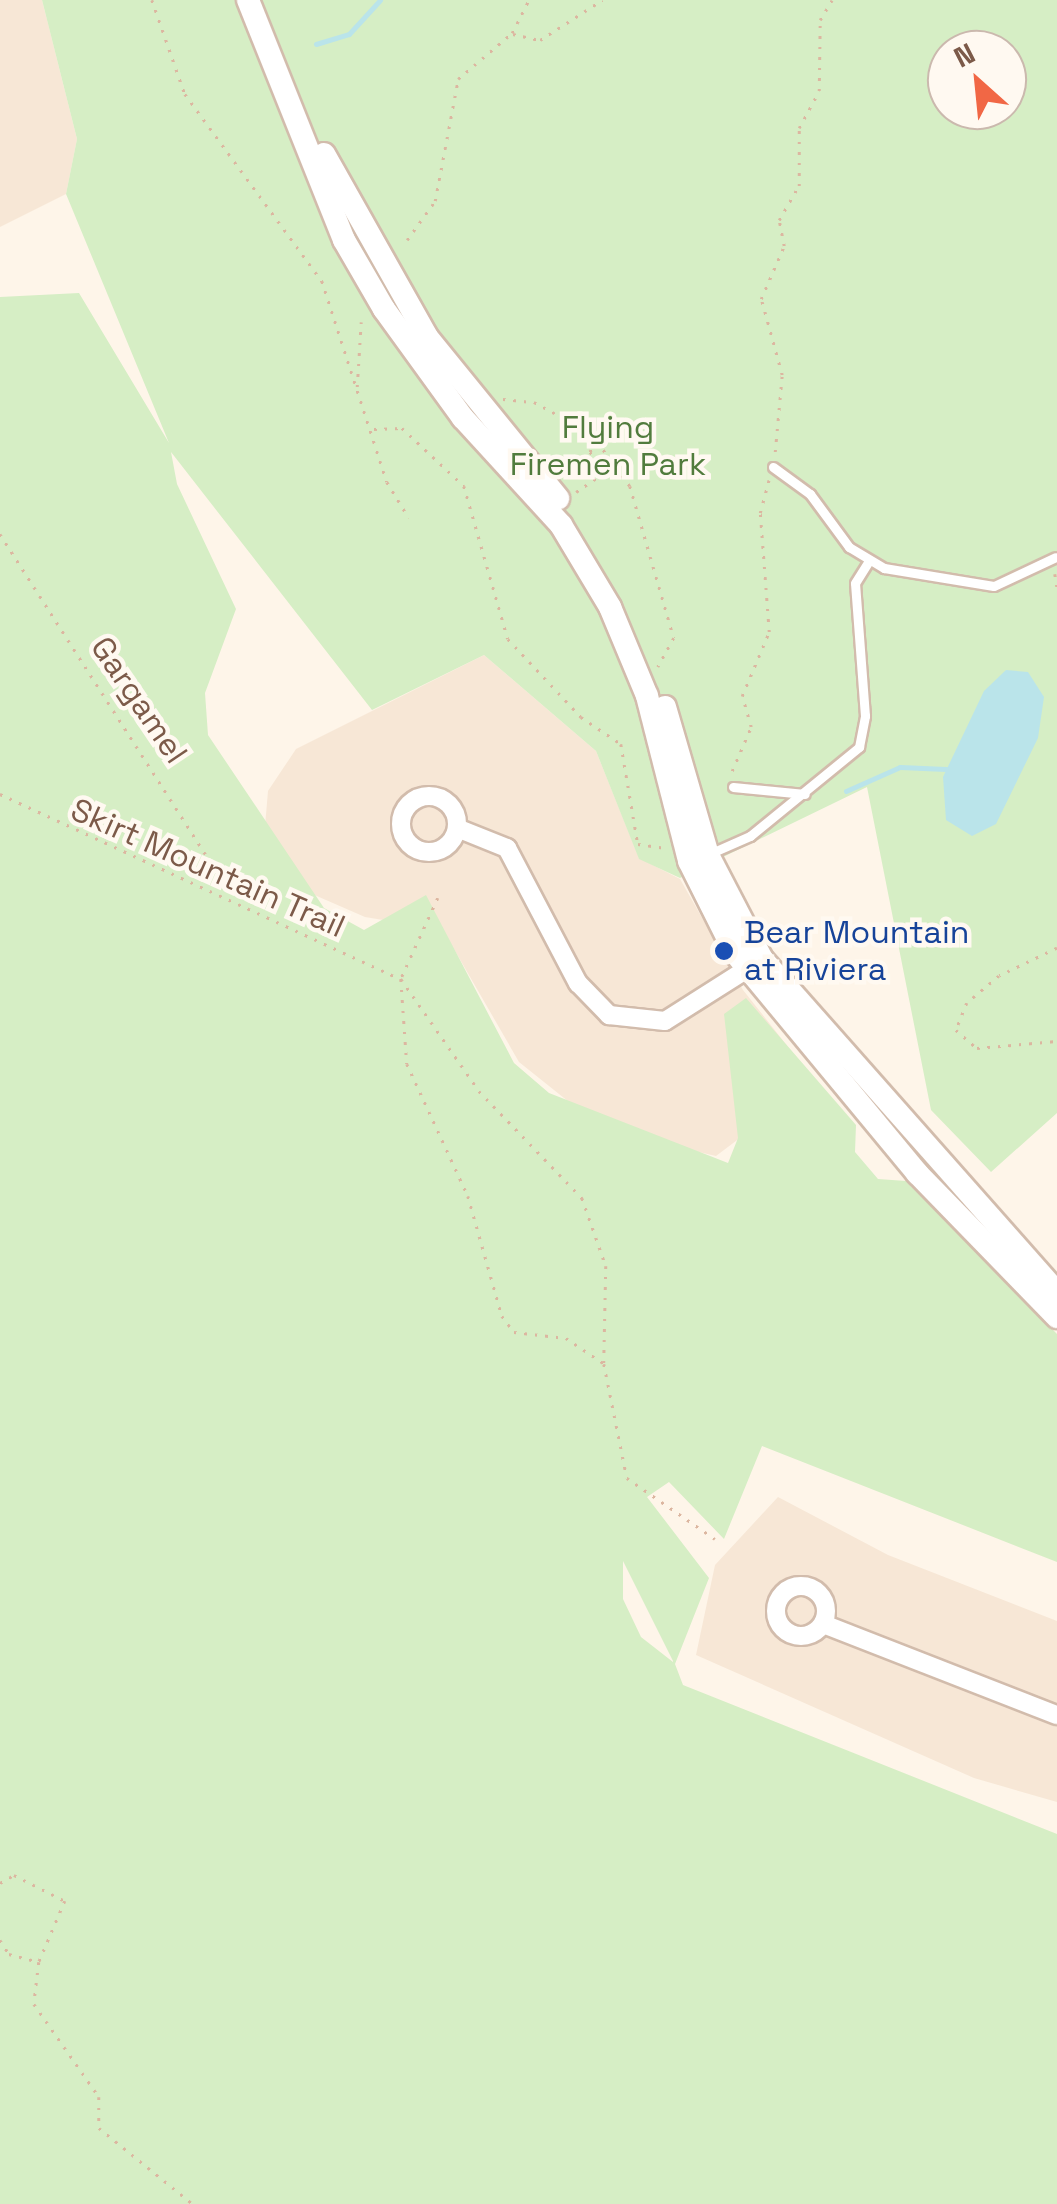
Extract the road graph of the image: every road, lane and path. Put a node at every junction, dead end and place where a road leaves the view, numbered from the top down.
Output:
1 (152, 0) edge
2 (248, 0) edge
3 (265, 0) edge
4 (529, 0) edge
5 (602, 0) edge
6 (832, 0) edge
7 (512, 33) junction
8 (407, 240) dead end
9 (362, 322) dead end
10 (357, 388) junction
11 (496, 400) dead end
12 (374, 430) junction
13 (598, 441) junction
14 (599, 462) junction
15 (616, 464) junction
16 (773, 467) junction
17 (606, 470) junction
18 (586, 471) dead end
19 (575, 493) dead end
20 (409, 518) dead end
21 (0, 534) edge
22 (1056, 557) edge
23 (868, 562) junction
24 (653, 670) junction
25 (733, 787) joint
26 (0, 794) edge
27 (805, 794) junction
28 (457, 828) dead end
29 (667, 848) dead end
30 (708, 854) junction
31 (233, 896) junction
32 (438, 898) dead end
33 (1057, 948) edge
34 (754, 965) junction
35 (401, 979) junction
36 (1057, 1041) edge
37 (1057, 1292) edge
38 (1057, 1317) edge
39 (604, 1364) junction
40 (716, 1539) dead end
41 (824, 1624) dead end
42 (1057, 1714) edge
43 (0, 1883) edge
44 (0, 1940) edge
45 (39, 1962) junction
46 (193, 2204) edge

1 - 10 path
2 - 34 street
3 - 24 street
4 - 7 path
5 - 7 path
6 - 16 path
7 - 8 path
9 - 10 path
10 - 12 path
11 - 13 path
12 - 20 path
12 - 29 path
13 - 14 path
13 - 15 path
14 - 17 path
14 - 18 path
15 - 17 path
15 - 24 path
16 - 23 lane
16 - 25 path
17 - 19 path
21 - 31 path, Gargamel
22 - 23 lane
23 - 27 lane
24 - 30 street
25 - 27 lane
26 - 31 path, Skirt Mountain Trail
27 - 30 lane
28 - 34 street
30 - 34 street
31 - 35 path, Skirt Mountain Trail
32 - 35 path
33 - 36 path
34 - 37 street
34 - 38 street
35 - 39 path
35 - 39 path
39 - 40 path
41 - 42 street
43 - 45 path
44 - 45 path
45 - 46 path

